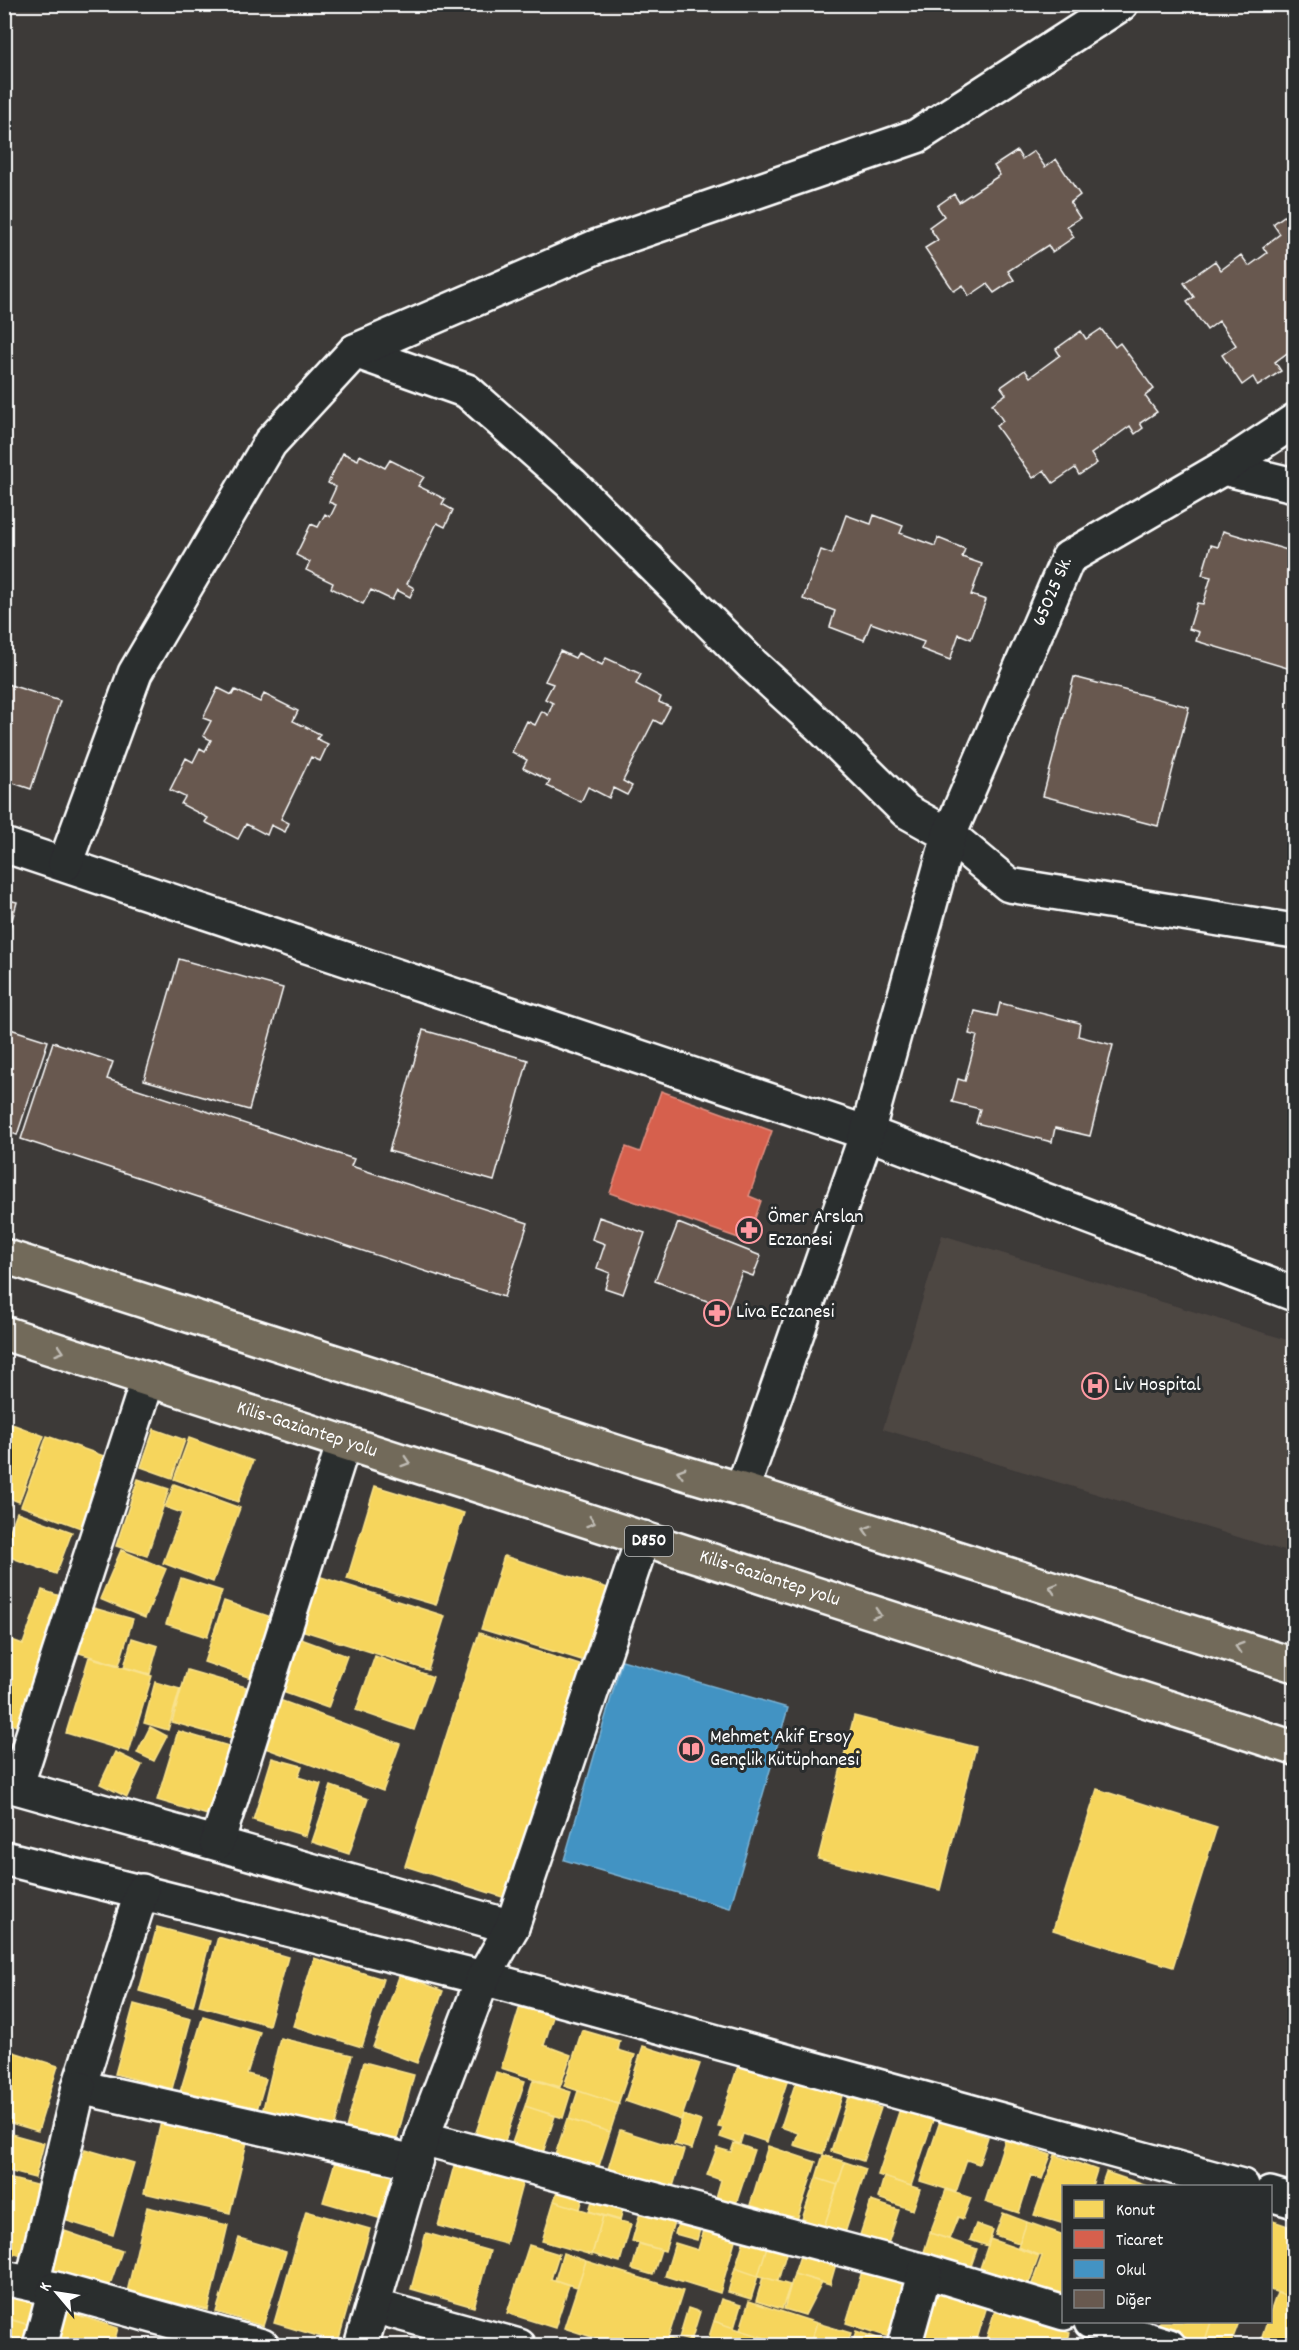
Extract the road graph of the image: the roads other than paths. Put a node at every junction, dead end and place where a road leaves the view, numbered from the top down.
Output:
1 (1122, 4) edge
2 (355, 351) junction
3 (1294, 421) edge
4 (1222, 468) junction
5 (1294, 485) edge
6 (949, 835) junction
7 (4, 845) edge
8 (66, 864) junction
9 (1294, 931) edge
10 (867, 1133) junction
11 (4, 1256) edge
12 (1294, 1294) edge
13 (4, 1333) edge
14 (148, 1379) junction
15 (344, 1442) junction
16 (742, 1490) junction
17 (643, 1538) junction
18 (1294, 1665) edge
19 (1294, 1748) edge
20 (217, 1843) junction
21 (4, 1858) edge
22 (142, 1891) junction
23 (512, 1927) junction
24 (483, 1978) junction
25 (79, 2088) junction
26 (418, 2150) junction
27 (1235, 2185) edge
28 (1272, 2195) edge
29 (1294, 2201) edge
30 (925, 2271) junction
31 (31, 2284) edge
32 (374, 2306) junction
33 (1062, 2312) edge
34 (1094, 2323) edge
35 (40, 2346) edge
36 (262, 2346) edge
37 (361, 2346) edge
38 (519, 2346) edge
39 (904, 2346) edge
40 (1169, 2346) edge

1 - 2 street
2 - 6 street
2 - 8 street
3 - 4 street, 65025 Sk.
4 - 5 street
4 - 6 street, 65025 Sk.
6 - 9 street
6 - 10 street, 65025 Sk.
7 - 8 street
8 - 10 street
10 - 12 street
10 - 16 street, 65025 Sk.
16 -> 11 highway
13 -> 14 highway, Kilis-Gaziantep yolu / D850
14 - 15 highway, Kilis-Gaziantep yolu / D850
14 - 20 street
15 -> 17 highway, Kilis-Gaziantep yolu / D850
15 - 20 street
18 -> 16 highway
17 -> 19 highway, Kilis-Gaziantep yolu / D850
17 - 23 street
20 - 23 street
21 - 22 street
22 - 24 street
22 - 25 street
23 - 24 street
24 - 26 street
24 - 27 street
25 - 26 street
25 - 31 street
26 - 30 street
26 - 32 street
28 - 29 street
30 - 33 street
30 - 39 street
31 - 35 street
31 - 36 street
32 - 37 street
32 - 38 street
34 - 40 street

